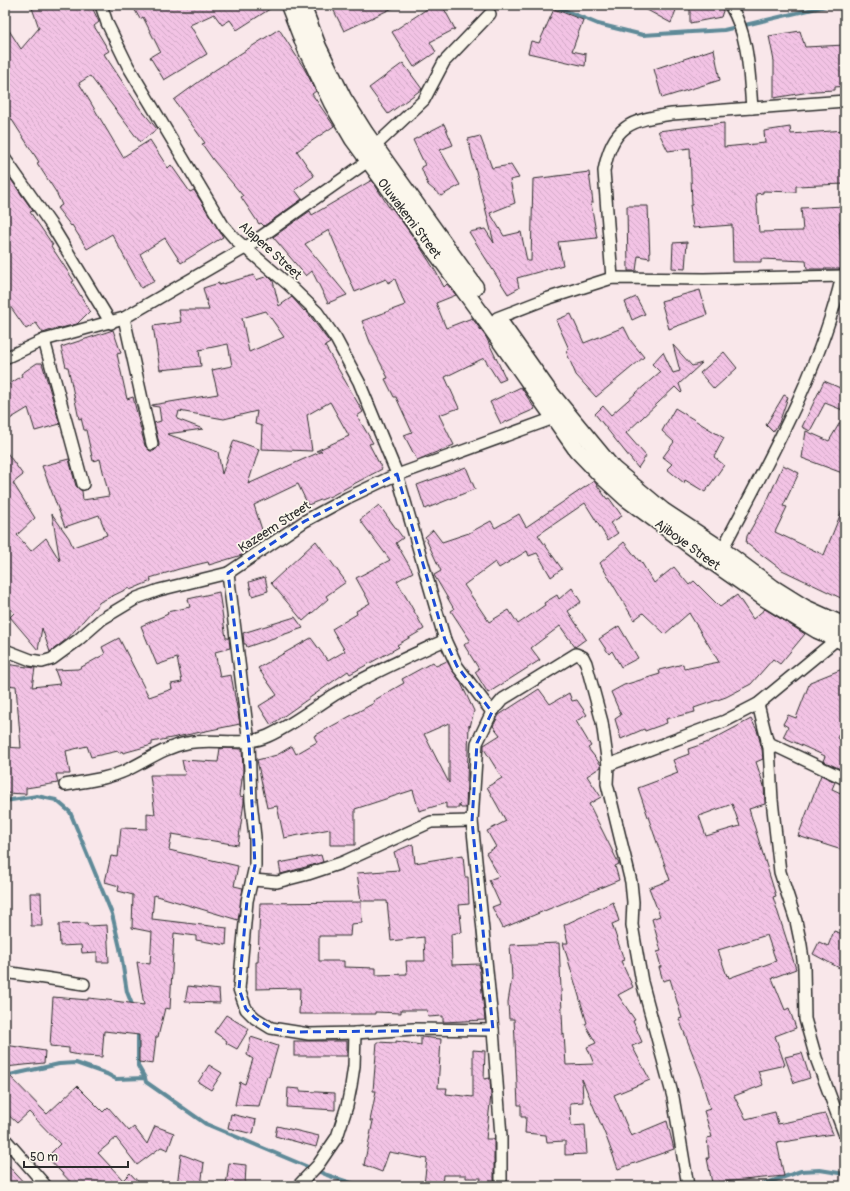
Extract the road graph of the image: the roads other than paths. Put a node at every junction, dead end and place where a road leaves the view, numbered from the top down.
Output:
1 (101, 5) edge
2 (289, 5) edge
3 (302, 5) edge
4 (730, 5) edge
5 (490, 14) dead end
6 (845, 101) edge
7 (752, 108) junction
8 (371, 154) junction
9 (6, 165) edge
10 (245, 248) junction
11 (844, 276) edge
12 (612, 278) junction
13 (124, 318) junction
14 (497, 318) junction
15 (111, 323) junction
16 (44, 340) junction
17 (5, 358) edge
18 (559, 414) junction
19 (152, 444) dead end
20 (397, 474) junction
21 (83, 484) dead end
22 (722, 550) junction
23 (228, 573) junction
24 (842, 636) edge
25 (445, 640) junction
26 (5, 650) edge
27 (758, 704) junction
28 (492, 712) junction
29 (767, 742) junction
30 (249, 743) junction
31 (608, 765) junction
32 (845, 779) edge
33 (65, 785) dead end
34 (472, 821) junction
35 (253, 880) junction
36 (5, 972) edge
37 (84, 984) dead end
38 (493, 1030) junction
39 (355, 1033) junction
40 (844, 1133) dead end
41 (5, 1139) edge
42 (501, 1180) dead end
43 (302, 1182) edge
44 (688, 1183) edge
45 (46, 1186) edge

1 - 10 street, Alapere Street
2 - 8 street, Oluwakemi Street
3 - 8 street, Oluwakemi Street
4 - 7 street
5 - 8 street
6 - 7 street
7 - 12 street
8 - 10 street
8 - 14 street, Oluwakemi Street
8 - 18 street, Oluwakemi Street
9 - 15 street
10 - 13 street
10 - 20 street, Alapere Street
11 - 12 street
11 - 22 street
12 - 14 street
13 - 15 street
13 - 19 street
14 - 18 street, Oluwakemi Street
15 - 16 street
16 - 17 street
16 - 21 street
18 - 20 street, Kazeem Street
18 - 22 street, Ajiboye Street
18 - 24 street, Ajiboye Street
20 - 23 street, Kazeem Street
20 - 25 street, Alapere Street
22 - 24 street, Ajiboye Street
23 - 26 street, Kazeem Street
23 - 30 street
24 - 27 street
25 - 28 street, Alapere Street
25 - 30 street
27 - 29 street
27 - 31 street
28 - 31 street
28 - 34 street
29 - 32 street
29 - 40 street
30 - 33 street
30 - 35 street
31 - 44 street
34 - 35 street
34 - 38 street
35 - 39 street
36 - 37 street
38 - 39 street
38 - 42 street
39 - 43 street
41 - 45 street

